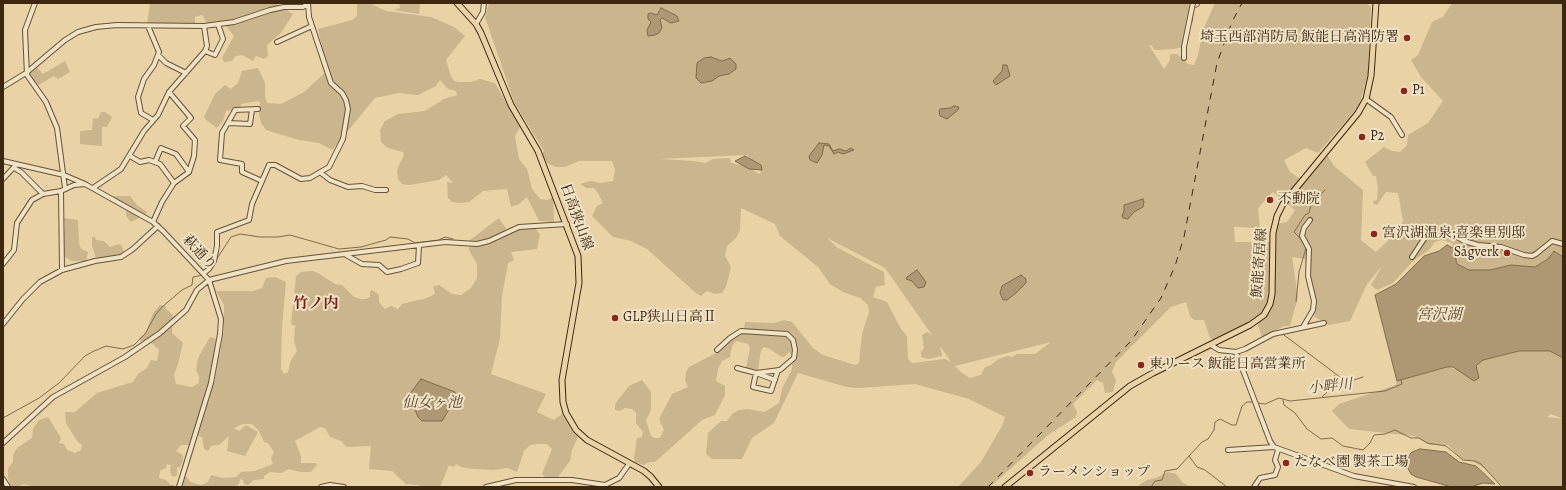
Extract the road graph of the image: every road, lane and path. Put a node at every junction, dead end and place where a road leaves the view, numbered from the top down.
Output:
1 (35, 3) edge
2 (457, 3) edge
3 (484, 3) edge
4 (1193, 3) edge
5 (1376, 3) edge
6 (308, 4) edge
7 (218, 24) junction
8 (476, 24) junction
9 (148, 26) junction
10 (204, 26) junction
11 (312, 26) junction
12 (278, 42) dead end
13 (205, 51) junction
14 (158, 55) junction
15 (1184, 58) dead end
16 (26, 73) junction
17 (186, 73) junction
18 (3, 87) edge
19 (169, 92) junction
20 (1366, 99) junction
21 (258, 109) dead end
22 (252, 110) junction
23 (153, 120) junction
24 (228, 123) junction
25 (1402, 135) dead end
26 (130, 156) junction
27 (3, 161) edge
28 (155, 162) junction
29 (15, 166) junction
30 (189, 172) junction
31 (321, 173) junction
32 (64, 175) junction
33 (3, 178) edge
34 (262, 182) junction
35 (174, 183) junction
36 (85, 184) junction
37 (92, 188) junction
38 (63, 189) junction
39 (386, 190) dead end
40 (43, 194) junction
41 (1310, 220) dead end
42 (153, 222) junction
43 (567, 224) junction
44 (158, 226) junction
45 (1443, 229) dead end
46 (1428, 233) dead end
47 (1563, 244) edge
48 (419, 246) junction
49 (346, 255) junction
50 (1412, 257) dead end
51 (3, 264) edge
52 (62, 270) junction
53 (204, 273) junction
54 (209, 280) junction
55 (1324, 323) dead end
56 (3, 324) edge
57 (1302, 327) junction
58 (1211, 345) junction
59 (717, 350) dead end
60 (1236, 352) junction
61 (737, 368) dead end
62 (778, 370) junction
63 (767, 371) junction
64 (756, 373) junction
65 (765, 377) junction
66 (775, 380) junction
67 (3, 443) edge
68 (1276, 448) junction
69 (1228, 450) dead end
70 (630, 464) junction
71 (3, 479) edge
72 (8, 487) edge
73 (179, 487) edge
74 (321, 487) edge
75 (344, 487) edge
76 (486, 487) edge
77 (659, 487) edge
78 (1005, 487) edge
79 (1255, 487) edge
80 (1414, 487) edge

1 - 16 street
2 - 8 main road, 日高狭山線
3 - 8 street
4 - 15 street
5 - 20 main road, 飯能寄居線
6 - 7 street
6 - 11 street
7 - 10 street
7 - 13 street
8 - 43 main road, 日高狭山線
9 - 10 street
9 - 14 street
9 - 16 street
10 - 13 street
11 - 12 street
11 - 31 street
13 - 17 street
14 - 17 street
14 - 23 street
16 - 18 street
16 - 32 street
17 - 19 street
19 - 23 street
19 - 30 street
20 - 25 street
20 - 58 main road, 飯能寄居線
21 - 22 street
22 - 24 street
22 - 24 street
23 - 26 street
24 - 34 street
26 - 28 street
26 - 37 street
27 - 29 street, 萩通り
28 - 30 street
28 - 35 street
29 - 32 street, 萩通り
29 - 33 street
29 - 40 street
30 - 35 street
31 - 34 street
31 - 39 street
32 - 36 street, 萩通り
32 - 38 street
34 - 53 street
35 - 42 street
36 - 37 street, 萩通り
36 - 38 street
37 - 42 street, 萩通り
38 - 40 street
38 - 52 street
40 - 51 street
41 - 57 street
42 - 44 street, 萩通り
43 - 48 street
43 - 70 main road, 日高狭山線
44 - 52 street
44 - 53 street, 萩通り
45 - 47 street
46 - 50 street
48 - 49 street
48 - 49 street
49 - 54 street
52 - 56 street
53 - 54 street, 萩通り
54 - 67 street
54 - 73 street, 萩通り
55 - 57 street
57 - 60 street
58 - 60 street
58 - 78 main road, 飯能寄居線
59 - 62 street
60 - 68 street
61 - 64 street
62 - 63 street
62 - 66 street
63 - 64 street
63 - 65 street
64 - 65 street
64 - 66 street
65 - 66 street
68 - 69 street
68 - 79 street
68 - 80 street
70 - 76 street
70 - 77 main road, 日高狭山線
71 - 72 street
74 - 75 street

